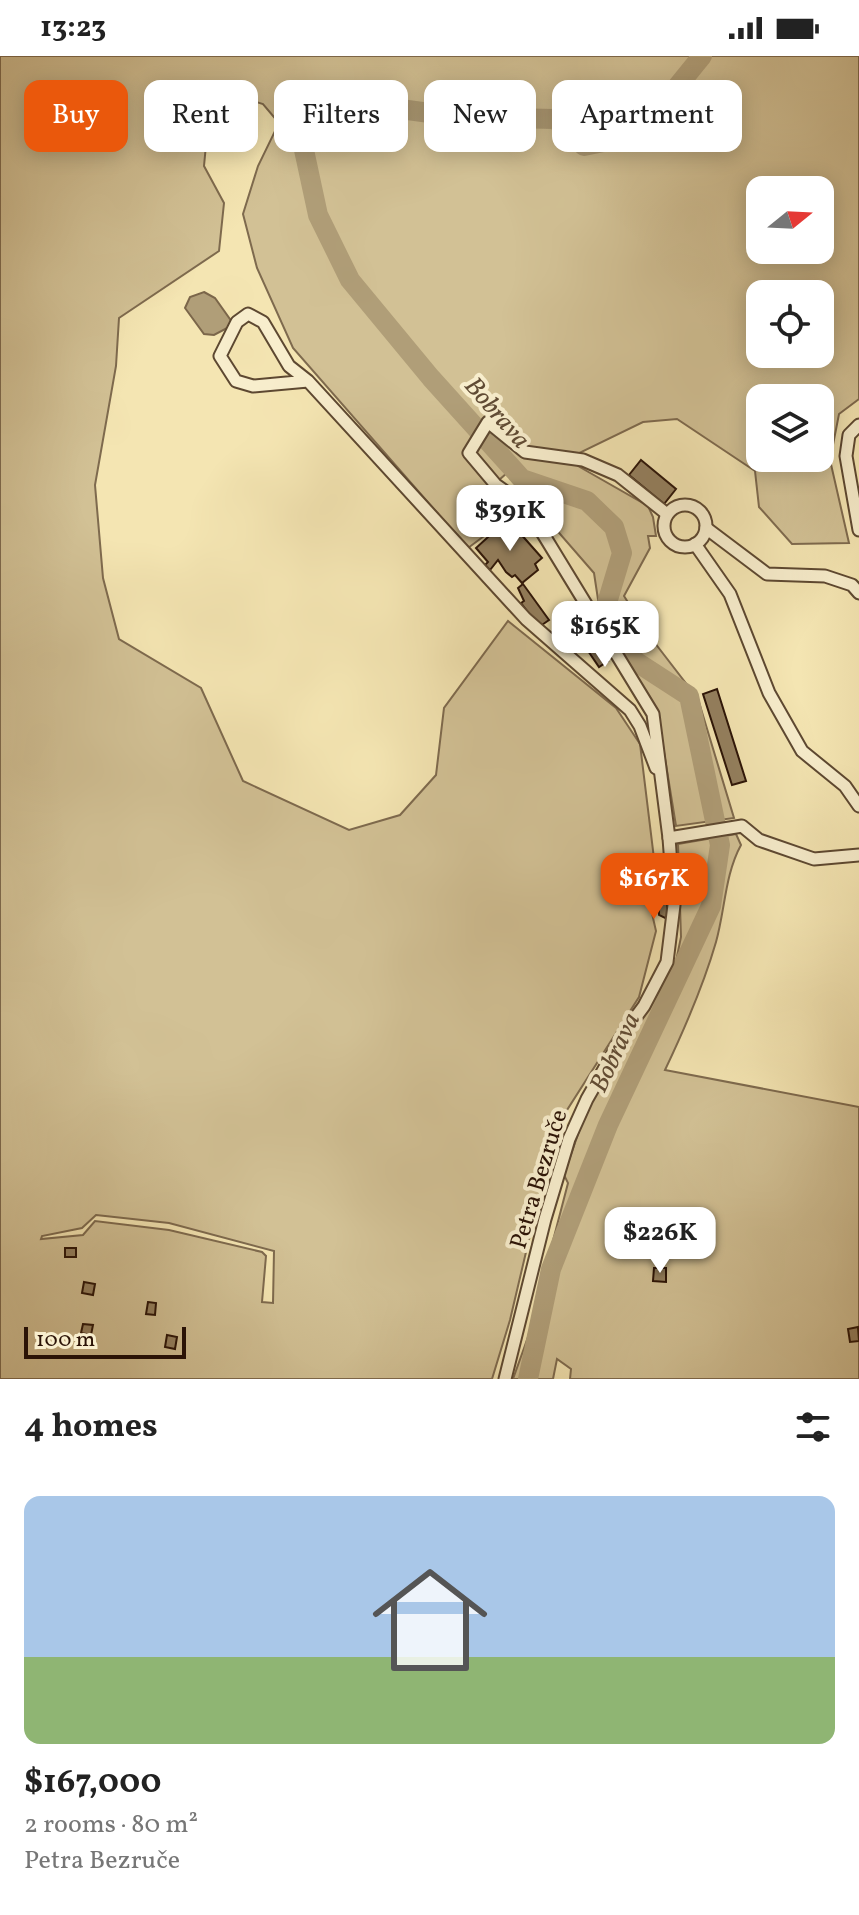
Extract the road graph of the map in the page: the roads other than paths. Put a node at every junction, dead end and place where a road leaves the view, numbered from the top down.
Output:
1 (308, 381) junction
2 (859, 425) edge
3 (667, 514) junction
4 (706, 528) junction
5 (859, 530) edge
6 (695, 544) junction
7 (859, 593) edge
8 (662, 784) junction
9 (859, 806) edge
10 (669, 838) junction
11 (859, 855) edge
12 (505, 1379) edge

1 - 1 street
1 - 8 street
2 - 5 street
3 - 4 street
3 - 6 street
3 - 8 street
4 - 6 street
4 - 7 street
6 - 9 street
8 - 10 street, Petra Bezruče
10 - 11 street
10 - 12 street, Petra Bezruče

